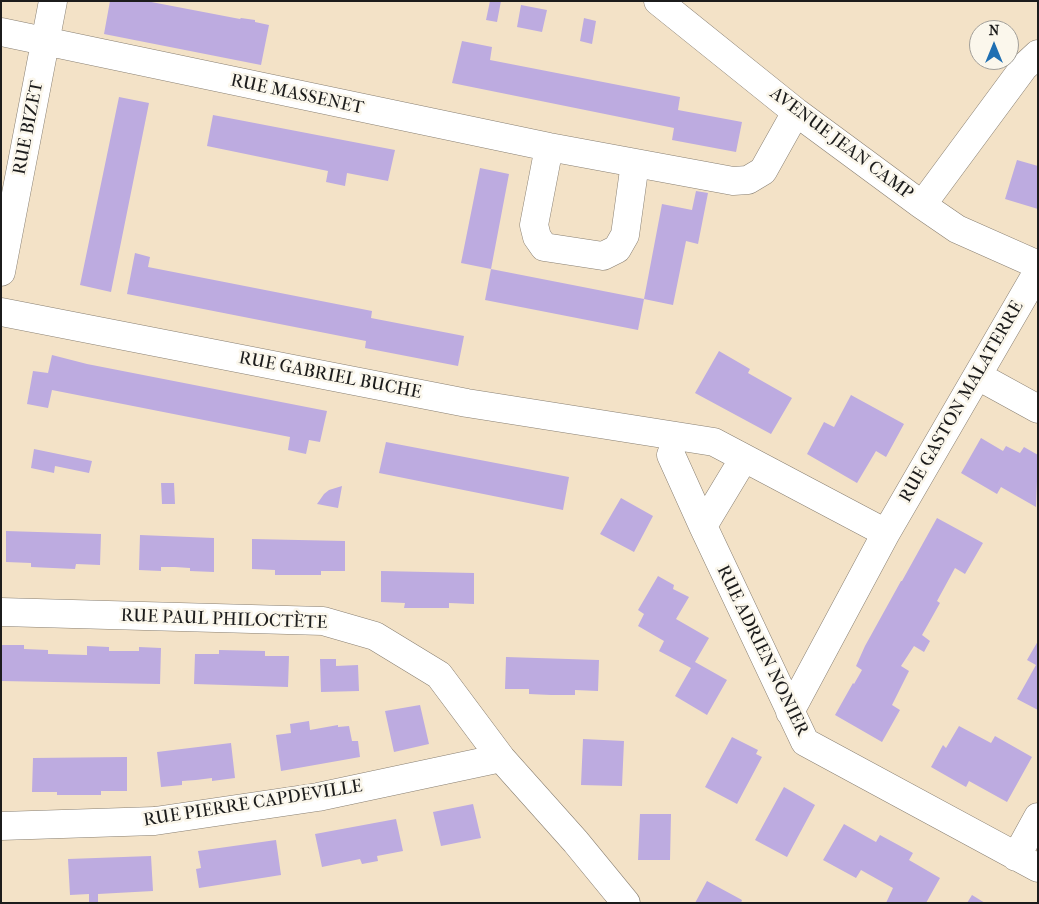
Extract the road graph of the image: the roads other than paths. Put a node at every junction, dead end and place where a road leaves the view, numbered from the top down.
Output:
1 (53, 1) edge
2 (658, 1) edge
3 (1, 32) edge
4 (46, 42) junction
5 (1038, 54) edge
6 (796, 112) junction
7 (548, 147) junction
8 (635, 163) junction
9 (922, 205) junction
10 (1038, 265) edge
11 (1038, 271) edge
12 (1, 272) edge
13 (1, 312) edge
14 (978, 376) junction
15 (1038, 409) edge
16 (665, 444) junction
17 (744, 458) junction
18 (703, 526) junction
19 (886, 533) junction
20 (1, 612) edge
21 (790, 712) junction
22 (501, 758) junction
23 (1038, 817) edge
24 (1, 826) edge
25 (1027, 862) edge
26 (626, 903) edge

1 - 4 street, RUE BIZET
2 - 6 street, AVENUE JEAN CAMP
3 - 4 street
4 - 7 street, RUE MASSENET
4 - 12 street, RUE BIZET
5 - 9 street
6 - 8 street, RUE MASSENET
6 - 9 street, AVENUE JEAN CAMP
7 - 8 street, RUE MASSENET
7 - 8 street
9 - 10 street, AVENUE JEAN CAMP
11 - 14 street, RUE GASTON MALATERRE
13 - 16 street, RUE GABRIEL BUCHE
14 - 15 street
14 - 19 street, RUE GASTON MALATERRE
16 - 17 street
16 - 18 street, RUE ADRIEN NONIER
17 - 18 street
17 - 19 street
18 - 21 street, RUE ADRIEN NONIER
19 - 21 street, RUE GASTON MALATERRE
20 - 22 street, RUE PAUL PHILOCTÈTE
21 - 25 street, RUE ADRIEN NONIER
22 - 24 street, RUE PIERRE CAPDEVILLE
22 - 26 street, RUE PAUL PHILOCTÈTE
23 - 25 street

